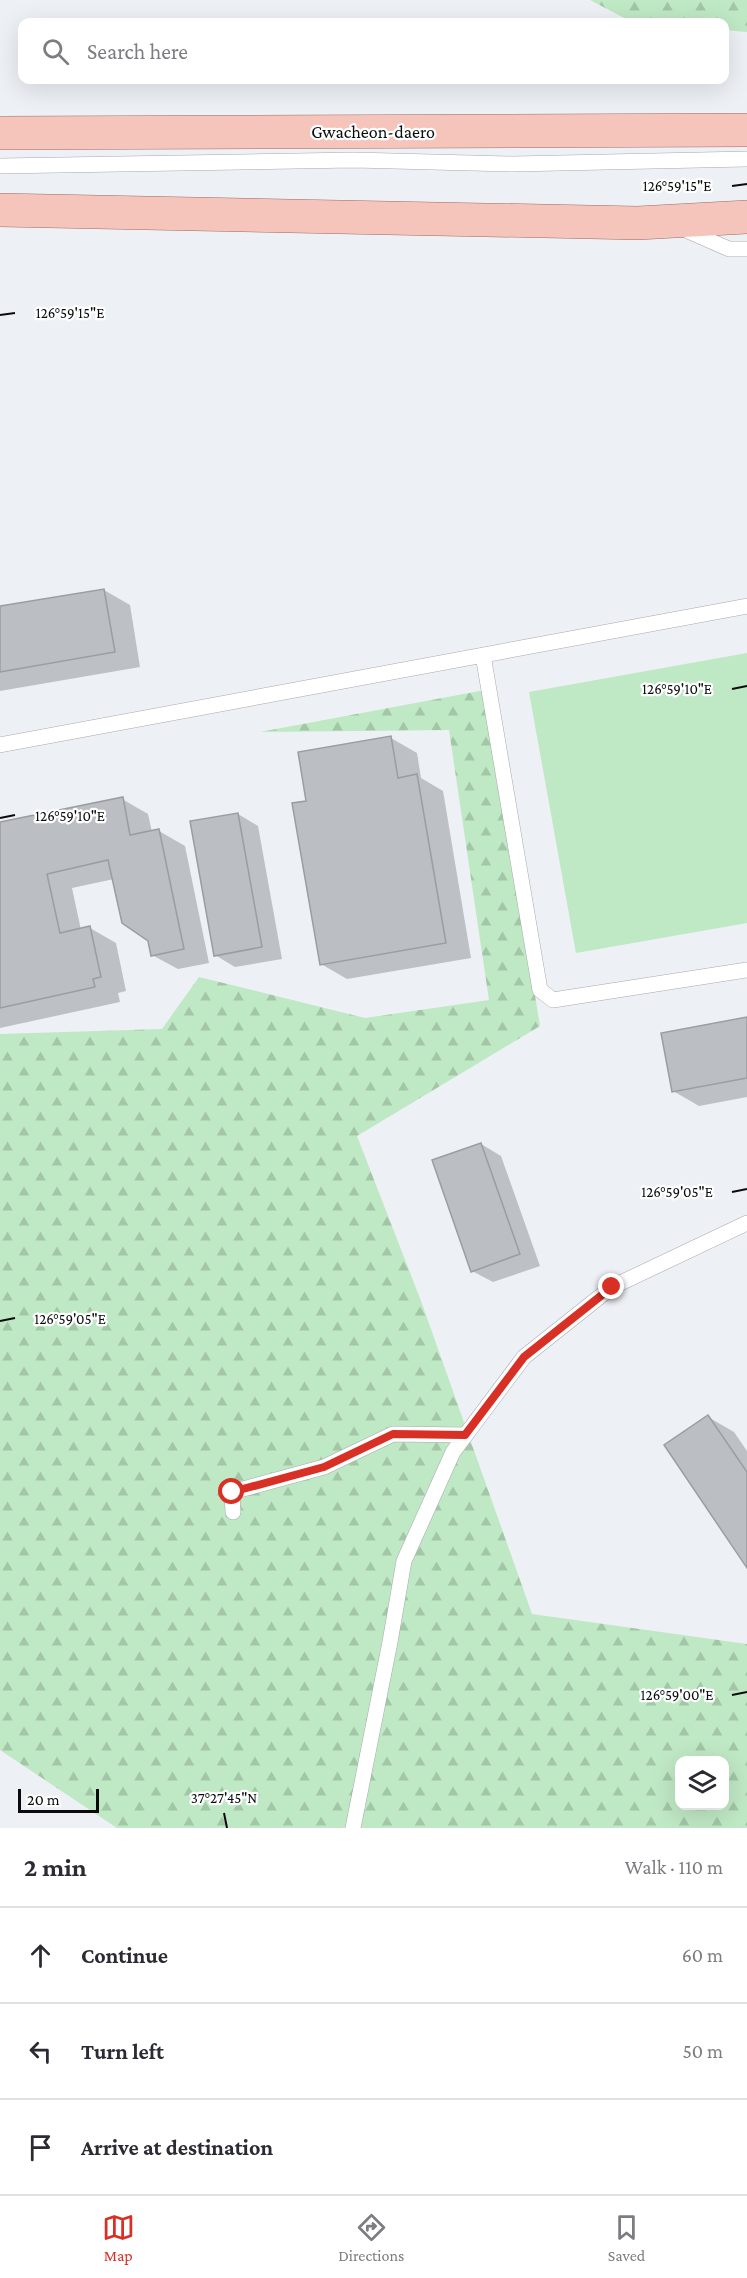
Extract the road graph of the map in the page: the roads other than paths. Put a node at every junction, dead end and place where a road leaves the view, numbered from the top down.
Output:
1 (747, 130) edge
2 (0, 134) edge
3 (747, 159) edge
4 (0, 166) edge
5 (0, 210) edge
6 (747, 217) edge
7 (664, 221) junction
8 (747, 249) edge
9 (747, 606) edge
10 (483, 655) junction
11 (0, 745) edge
12 (747, 970) edge
13 (747, 1223) edge
14 (465, 1435) junction
15 (233, 1512) dead end
16 (353, 1828) edge

1 - 2 main road, Gwacheon-daero
3 - 4 lane
5 - 7 main road
6 - 7 main road
7 - 8 lane
9 - 10 lane
10 - 11 lane
10 - 12 lane
13 - 14 lane
14 - 15 lane
14 - 16 lane

